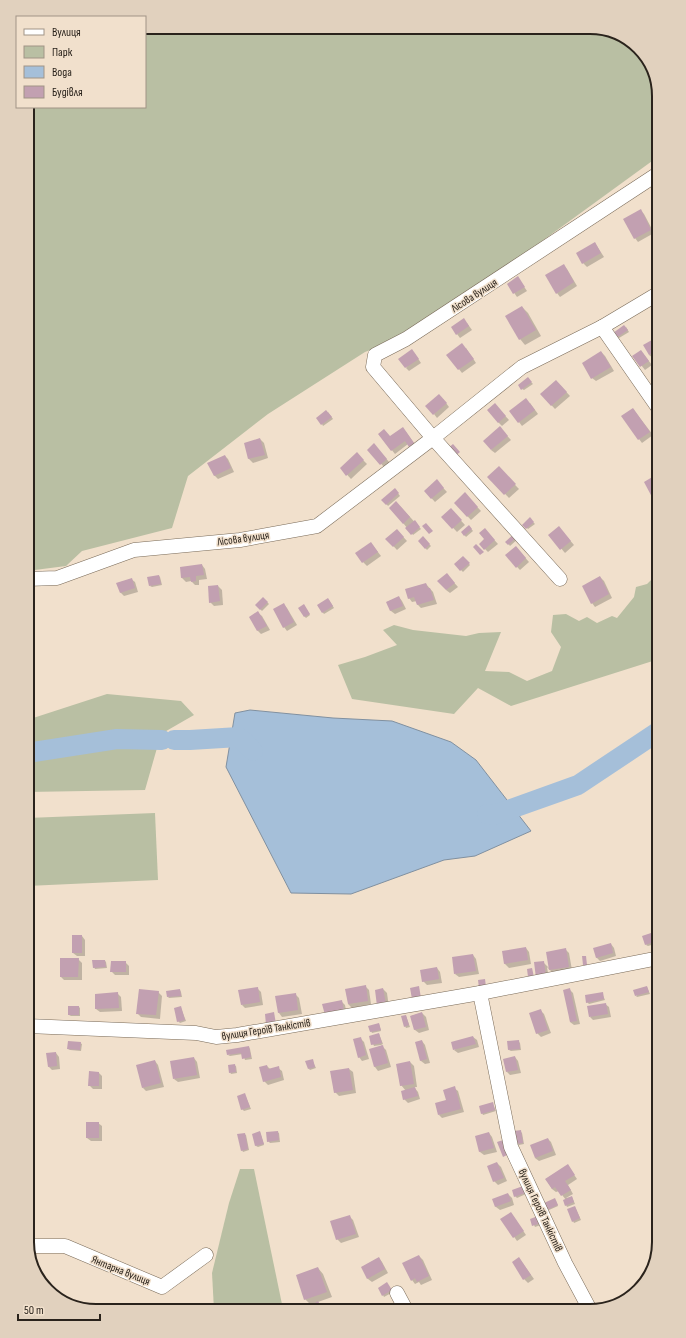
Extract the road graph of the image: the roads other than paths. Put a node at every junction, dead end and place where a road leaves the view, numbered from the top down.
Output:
1 (652, 178) edge
2 (652, 297) edge
3 (602, 327) junction
4 (652, 399) edge
5 (433, 438) junction
6 (34, 579) edge
7 (560, 579) dead end
8 (652, 959) edge
9 (480, 993) junction
10 (34, 1026) edge
11 (34, 1246) edge
12 (206, 1255) dead end
13 (397, 1293) dead end
14 (403, 1304) edge
15 (587, 1304) edge

1 - 5 street, Лісова вулиця
2 - 3 street, Лісова вулиця
3 - 4 street
3 - 5 street, Лісова вулиця
5 - 6 street, Лісова вулиця
5 - 7 street, Лісова вулиця
8 - 9 street, вулиця Героїв Танкістів
9 - 10 street, вулиця Героїв Танкістів
9 - 15 street, вулиця Героїв Танкістів
11 - 12 street, Янтарна вулиця
13 - 14 street

